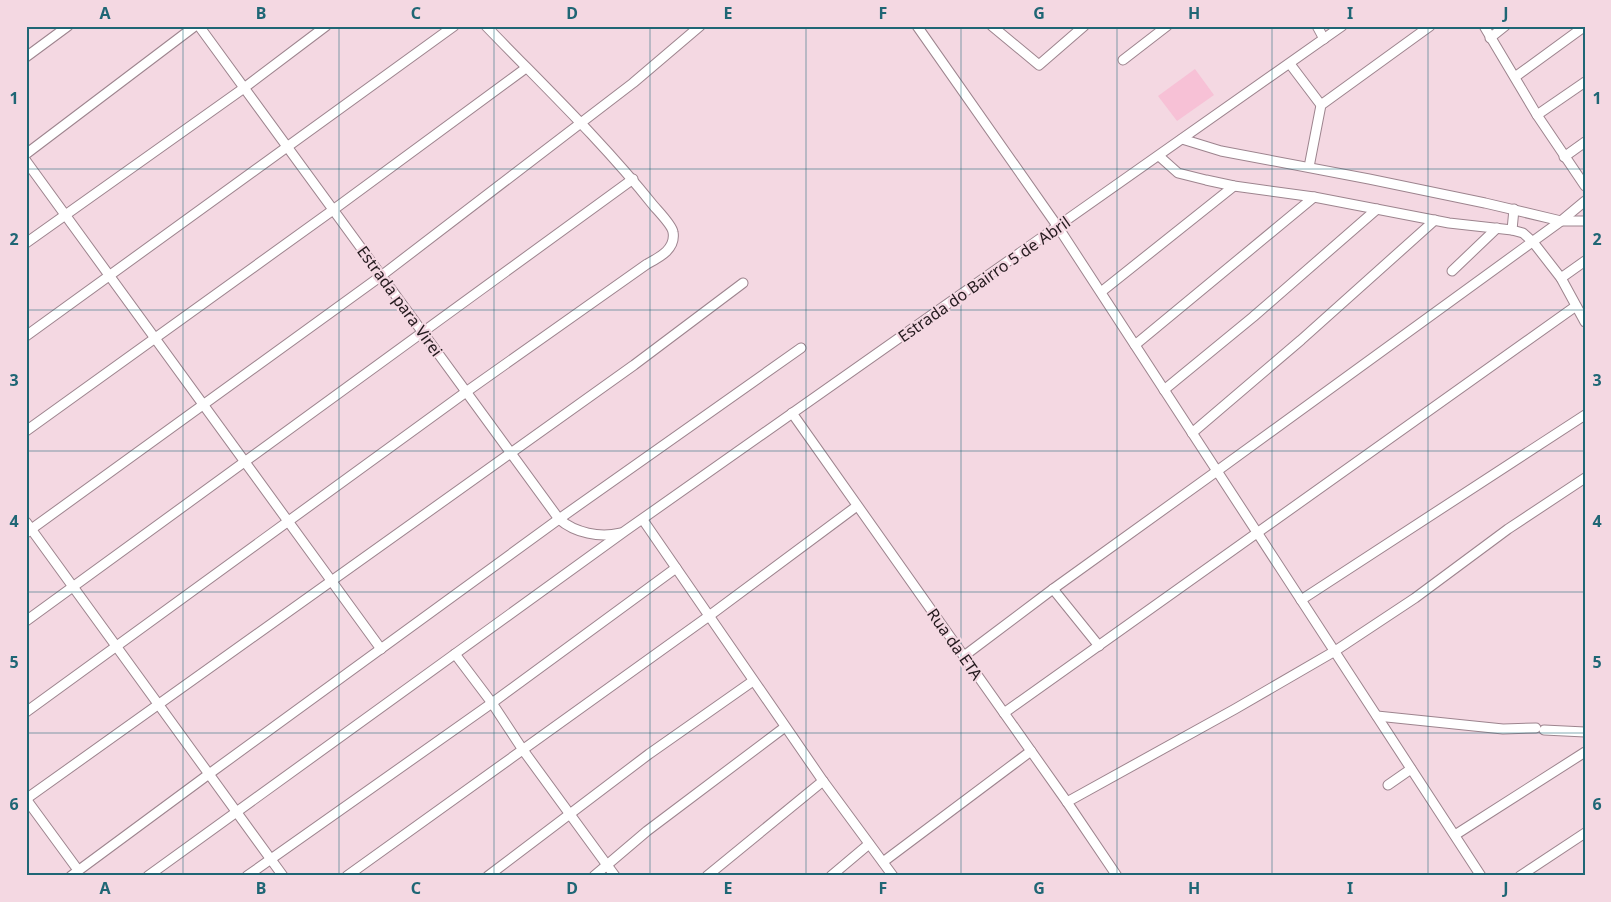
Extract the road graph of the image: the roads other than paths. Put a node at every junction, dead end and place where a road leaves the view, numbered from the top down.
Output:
1 (68, 26) edge
2 (194, 26) edge
3 (199, 26) edge
4 (326, 26) edge
5 (454, 26) edge
6 (486, 26) edge
7 (700, 26) edge
8 (917, 26) edge
9 (992, 26) edge
10 (1084, 26) edge
11 (1167, 26) edge
12 (1316, 26) edge
13 (1342, 26) edge
14 (1430, 26) edge
15 (1484, 26) edge
16 (1506, 26) edge
17 (1585, 26) edge
18 (1490, 38) junction
19 (1324, 39) junction
20 (26, 57) edge
21 (1122, 60) dead end
22 (1290, 64) junction
23 (526, 68) junction
24 (1514, 77) junction
25 (1585, 82) edge
26 (244, 88) junction
27 (1321, 105) junction
28 (1537, 115) junction
29 (581, 124) junction
30 (1182, 139) junction
31 (1585, 142) edge
32 (287, 147) junction
33 (26, 154) edge
34 (1158, 156) junction
35 (1564, 157) junction
36 (26, 161) edge
37 (1309, 167) junction
38 (633, 179) junction
39 (1234, 186) junction
40 (1585, 186) edge
41 (1314, 197) junction
42 (1585, 201) edge
43 (1514, 209) junction
44 (333, 210) junction
45 (1377, 210) junction
46 (66, 215) junction
47 (1435, 220) junction
48 (1561, 221) junction
49 (1585, 222) edge
50 (1058, 227) junction
51 (1497, 228) junction
52 (1512, 230) junction
53 (1533, 242) junction
54 (26, 243) edge
55 (1585, 261) edge
56 (1452, 271) dead end
57 (110, 276) junction
58 (382, 276) junction
59 (1561, 278) junction
60 (743, 283) dead end
61 (1100, 292) junction
62 (1576, 306) junction
63 (1585, 322) edge
64 (423, 333) junction
65 (26, 336) edge
66 (155, 338) junction
67 (1135, 345) junction
68 (801, 348) dead end
69 (1164, 390) junction
70 (466, 392) junction
71 (204, 405) junction
72 (792, 413) junction
73 (1585, 415) edge
74 (26, 431) edge
75 (1192, 433) junction
76 (511, 453) junction
77 (245, 462) junction
78 (1218, 471) junction
79 (1585, 478) edge
80 (858, 506) junction
81 (559, 519) junction
82 (643, 520) junction
83 (288, 521) junction
84 (28, 528) edge
85 (625, 531) junction
86 (1258, 533) junction
87 (676, 568) junction
88 (332, 581) junction
89 (73, 587) junction
90 (1052, 589) junction
91 (1301, 600) junction
92 (709, 616) junction
93 (26, 621) edge
94 (116, 646) junction
95 (1099, 646) junction
96 (381, 649) junction
97 (1335, 651) junction
98 (455, 654) junction
99 (964, 656) junction
100 (753, 680) junction
101 (492, 703) junction
102 (158, 704) junction
103 (26, 712) edge
104 (1004, 713) junction
105 (1377, 716) junction
106 (785, 727) junction
107 (1585, 732) edge
108 (523, 750) junction
109 (1031, 751) junction
110 (1585, 752) edge
111 (1411, 769) junction
112 (209, 774) junction
113 (823, 781) junction
114 (1388, 785) dead end
115 (26, 799) edge
116 (1066, 802) junction
117 (236, 812) junction
118 (570, 814) junction
119 (1585, 833) edge
120 (1454, 835) junction
121 (869, 844) junction
122 (271, 859) junction
123 (882, 862) junction
124 (607, 866) junction
125 (75, 873) edge
126 (832, 875) edge
127 (148, 876) edge
128 (247, 876) edge
129 (283, 876) edge
130 (347, 876) edge
131 (488, 876) edge
132 (594, 876) edge
133 (615, 876) edge
134 (707, 876) edge
135 (893, 876) edge
136 (1117, 876) edge
137 (1481, 876) edge
138 (1520, 876) edge

1 - 20 street
2 - 33 street
3 - 26 street, Estrada para Virei
4 - 26 street
5 - 32 street
6 - 23 street
7 - 29 street
8 - 50 street
9 - 10 street
11 - 21 street
12 - 19 street
13 - 19 street, Estrada do Bairro 5 de Abril
14 - 27 street
15 - 18 street
16 - 18 street
17 - 24 street
18 - 24 street
19 - 22 street, Estrada do Bairro 5 de Abril
22 - 27 street
22 - 30 street, Estrada do Bairro 5 de Abril
23 - 29 street
23 - 44 street
24 - 28 street
25 - 28 street
26 - 32 street, Estrada para Virei
26 - 46 street
27 - 37 street
28 - 35 street
29 - 38 street
29 - 58 street
30 - 34 street, Estrada do Bairro 5 de Abril
30 - 37 street
31 - 35 street
32 - 44 street, Estrada para Virei
32 - 57 street
34 - 39 street
34 - 50 street, Estrada do Bairro 5 de Abril
35 - 40 street
36 - 46 street
37 - 43 street
38 - 64 street
38 - 70 street
39 - 41 street
39 - 61 street
41 - 45 street
41 - 67 street
42 - 48 street
43 - 48 street
43 - 52 street
44 - 58 street, Estrada para Virei
44 - 66 street
45 - 47 street
45 - 69 street
46 - 54 street
46 - 57 street
47 - 51 street
47 - 75 street
48 - 49 street
48 - 53 street
50 - 61 street
50 - 72 street, Estrada do Bairro 5 de Abril
51 - 52 street
51 - 56 street
52 - 53 street
53 - 59 street
53 - 78 street
55 - 59 street
57 - 65 street
57 - 66 street
58 - 64 street, Estrada para Virei
58 - 71 street
59 - 62 street
60 - 76 street
61 - 67 street
62 - 63 street
62 - 86 street
64 - 70 street, Estrada para Virei
64 - 77 street
66 - 71 street
66 - 74 street
67 - 69 street
68 - 81 street
69 - 75 street
70 - 76 street, Estrada para Virei
70 - 83 street
71 - 77 street
71 - 84 street
72 - 80 street, Rua da ETA
72 - 82 street, Estrada do Bairro 5 de Abril
73 - 91 street
75 - 78 street
76 - 81 street, Estrada para Virei
76 - 88 street
77 - 83 street
77 - 89 street
78 - 86 street
78 - 90 street
79 - 97 street
80 - 92 street
80 - 99 street, Rua da ETA
81 - 85 street, Estrada para Virei
81 - 96 street
82 - 85 street, Estrada do Bairro 5 de Abril
82 - 87 street
83 - 88 street
83 - 94 street
84 - 89 street
85 - 98 street, Estrada do Bairro 5 de Abril
86 - 91 street
86 - 95 street
87 - 92 street
87 - 101 street
88 - 96 street
88 - 102 street
89 - 93 street
89 - 94 street
90 - 95 street
90 - 99 street
91 - 97 street
92 - 100 street
92 - 108 street
94 - 102 street
94 - 103 street
95 - 104 street
96 - 112 street
97 - 105 street
97 - 116 street
98 - 101 street
98 - 117 street, Estrada do Bairro 5 de Abril
99 - 104 street, Rua da ETA
100 - 106 street
100 - 118 street
101 - 108 street
101 - 122 street
102 - 112 street
102 - 115 street
104 - 109 street, Rua da ETA
105 - 107 street
105 - 111 street
106 - 113 street
106 - 124 street
108 - 118 street
108 - 130 street
109 - 116 street, Rua da ETA
109 - 123 street
110 - 120 street
111 - 114 street
111 - 120 street
112 - 117 street
112 - 125 street
113 - 121 street
113 - 134 street
115 - 125 street
116 - 136 street, Rua da ETA
117 - 122 street
117 - 127 street, Estrada do Bairro 5 de Abril
118 - 124 street
118 - 131 street
119 - 138 street
120 - 137 street
121 - 123 street
121 - 126 street
122 - 128 street
122 - 129 street
123 - 135 street
124 - 132 street
124 - 133 street

